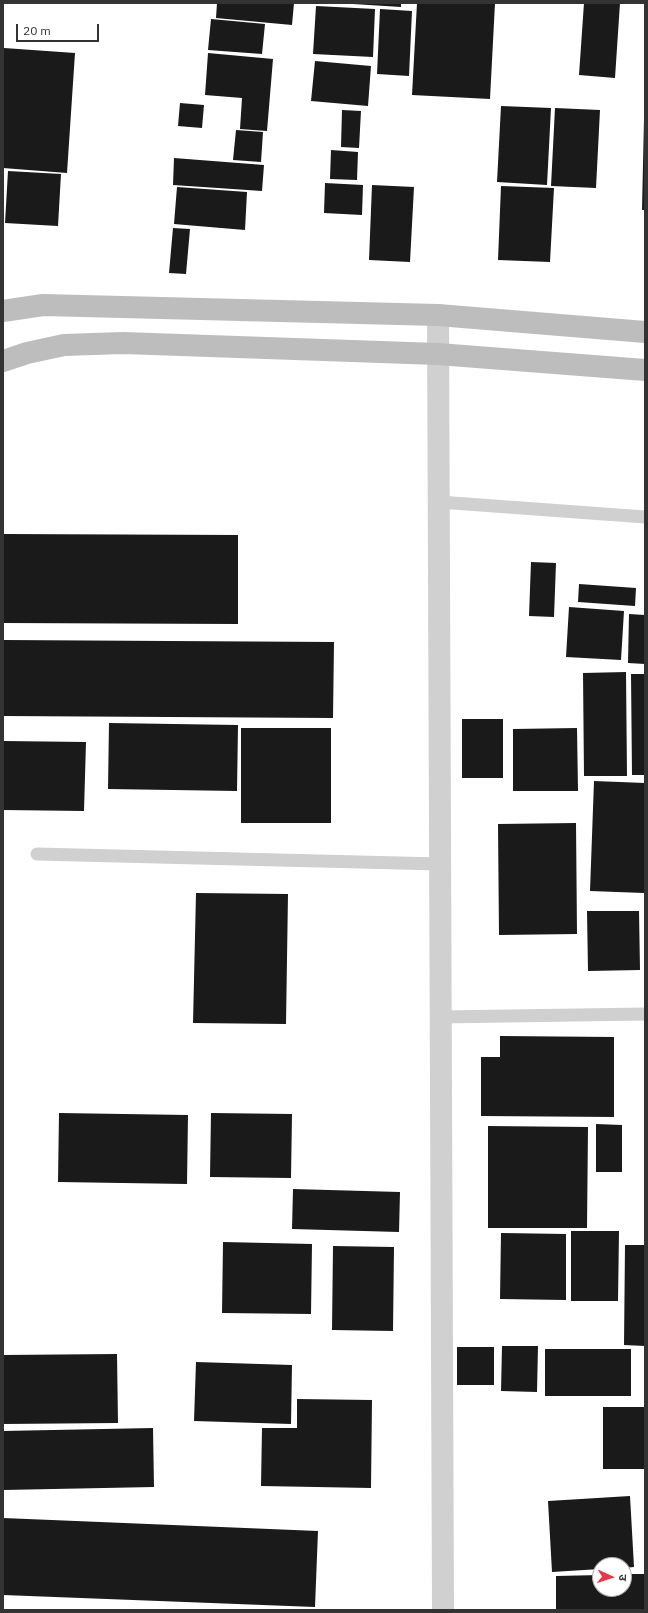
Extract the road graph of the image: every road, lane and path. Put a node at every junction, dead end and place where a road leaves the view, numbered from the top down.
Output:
1 (3, 311) edge
2 (438, 315) junction
3 (645, 332) edge
4 (438, 354) junction
5 (3, 361) edge
6 (645, 370) edge
7 (439, 502) junction
8 (645, 517) edge
9 (37, 854) dead end
10 (440, 864) junction
11 (645, 1014) edge
12 (440, 1017) junction
13 (443, 1610) edge

1 - 2 street
2 - 3 street
2 - 4 street
4 - 5 street
4 - 6 street
4 - 7 street
7 - 8 lane
7 - 10 street
9 - 10 lane
10 - 12 street
11 - 12 lane
12 - 13 street

